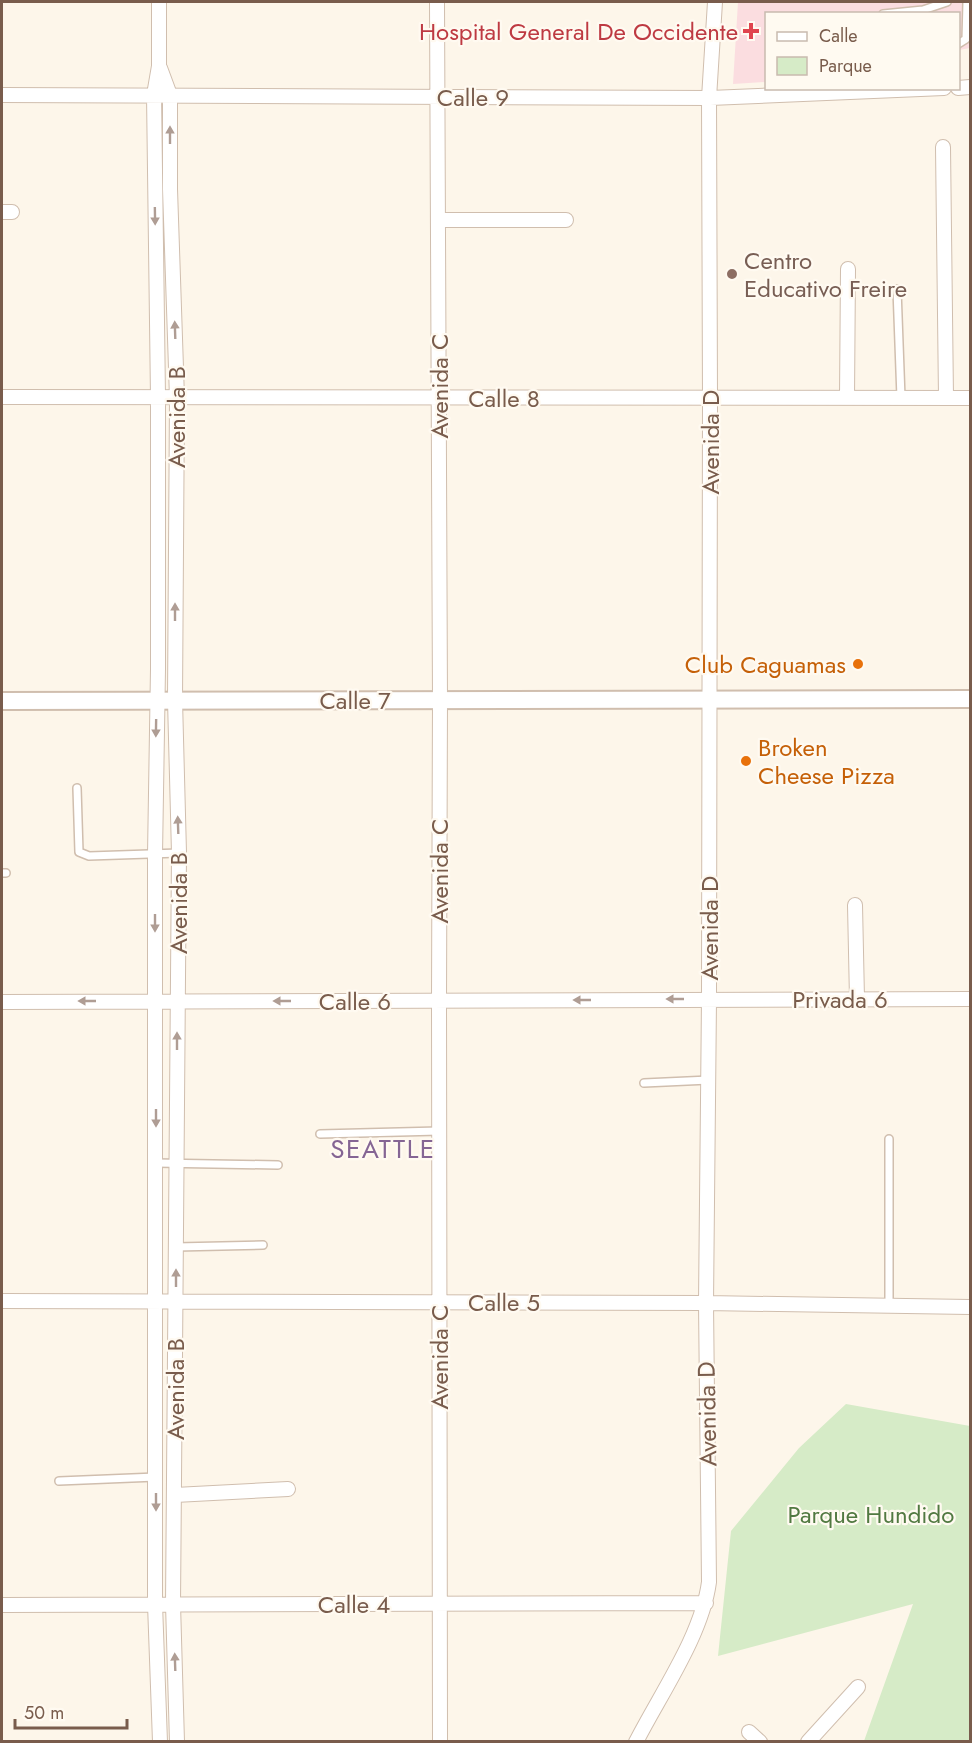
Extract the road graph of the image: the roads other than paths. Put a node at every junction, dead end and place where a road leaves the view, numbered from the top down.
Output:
1 (159, 2) edge
2 (437, 2) edge
3 (715, 2) edge
4 (947, 2) edge
5 (968, 2) edge
6 (903, 12) edge
7 (960, 43) edge
8 (159, 66) junction
9 (879, 90) edge
10 (846, 91) edge
11 (2, 95) edge
12 (154, 95) junction
13 (170, 95) junction
14 (437, 97) junction
15 (709, 98) junction
16 (943, 147) dead end
17 (155, 189) junction
18 (170, 189) junction
19 (438, 220) junction
20 (566, 220) dead end
21 (848, 269) dead end
22 (897, 289) dead end
23 (2, 397) edge
24 (158, 398) junction
25 (177, 398) junction
26 (439, 398) junction
27 (710, 398) junction
28 (848, 398) junction
29 (901, 398) junction
30 (946, 398) junction
31 (970, 398) edge
32 (158, 524) junction
33 (176, 524) junction
34 (709, 699) junction
35 (970, 699) edge
36 (156, 700) junction
37 (175, 700) junction
38 (440, 700) junction
39 (2, 701) edge
40 (77, 788) dead end
41 (179, 853) junction
42 (154, 855) junction
43 (855, 905) dead end
44 (709, 999) junction
45 (857, 999) junction
46 (970, 999) edge
47 (439, 1000) junction
48 (155, 1001) junction
49 (2, 1002) edge
50 (178, 1002) junction
51 (708, 1080) junction
52 (644, 1083) dead end
53 (439, 1131) junction
54 (320, 1134) dead end
55 (889, 1139) dead end
56 (156, 1163) junction
57 (177, 1164) junction
58 (278, 1165) dead end
59 (263, 1245) dead end
60 (176, 1247) junction
61 (2, 1301) edge
62 (156, 1302) junction
63 (439, 1302) junction
64 (176, 1303) junction
65 (706, 1303) junction
66 (889, 1306) junction
67 (970, 1307) edge
68 (156, 1420) junction
69 (175, 1420) junction
70 (156, 1477) junction
71 (59, 1481) dead end
72 (288, 1489) dead end
73 (175, 1495) junction
74 (706, 1603) junction
75 (155, 1604) junction
76 (173, 1604) junction
77 (439, 1604) junction
78 (2, 1605) edge
79 (858, 1687) dead end
80 (749, 1732) dead end
81 (160, 1742) edge
82 (177, 1742) edge
83 (440, 1742) edge
84 (636, 1742) edge
85 (760, 1742) edge
86 (808, 1742) edge

1 - 8 street, Avenida B
2 - 14 street, Avenida C
3 - 15 street, Avenida D
4 - 6 lane
5 - 7 lane
8 - 12 street, Avenida B
8 - 13 street, Avenida B
9 - 10 street, Calle 9
10 - 15 street, Calle 9
11 - 12 street, Calle 9
12 - 13 street, Calle 9
12 - 17 street, Avenida B
13 - 14 street, Calle 9
18 -> 13 street, Avenida B
14 - 15 street, Calle 9
14 - 19 street, Avenida C
15 - 27 street, Avenida D
16 - 30 street
17 - 18 street
17 -> 24 street, Avenida B
25 -> 18 street, Avenida B
19 - 20 street
19 - 26 street, Avenida C
21 - 28 street
22 - 29 lane
23 - 24 street, Calle 8
24 - 25 street, Calle 8
24 - 32 street, Avenida B
25 - 26 street, Calle 8
25 - 33 street, Avenida B
26 - 27 street, Calle 8
26 - 38 street, Avenida C
27 - 28 street, Calle 8
27 - 34 street, Avenida D
28 - 29 street, Calle 8
29 - 30 street, Calle 8
30 - 31 street, Calle 8
32 - 33 street
32 - 36 street, Avenida B
37 -> 33 street, Avenida B
34 - 35 street, Calle 7
34 - 38 street, Calle 7
34 - 44 street, Avenida D
36 - 37 street, Calle 7
36 - 39 street, Calle 7
36 -> 42 street, Avenida B
37 - 38 street, Calle 7
41 -> 37 street, Avenida B
38 - 47 street, Avenida C
40 - 42 lane
41 - 42 lane
41 - 50 street, Avenida B
42 -> 48 street, Avenida B
43 - 45 street
44 - 45 street, Privada 6
44 -> 47 street, Calle 6
44 - 51 street, Avenida D
45 - 46 street, Privada 6
47 -> 50 street, Calle 6
47 - 53 street, Avenida C
48 -> 49 street, Calle 6
48 - 50 street, Calle 6
48 -> 56 street, Avenida B
57 -> 50 street, Avenida B
51 - 52 lane
51 - 65 street, Avenida D
53 - 54 lane
53 - 63 street, Avenida C
55 - 66 lane
56 - 57 lane
56 - 62 street, Avenida B
57 - 58 lane
57 - 60 street, Avenida B
59 - 60 lane
64 -> 60 street, Avenida B
61 - 62 street, Calle 5
62 - 64 street, Calle 5
62 - 68 street, Avenida B
63 - 64 street, Calle 5
63 - 65 street, Calle 5
63 - 77 street, Avenida C
64 - 69 street, Avenida B
65 - 66 street, Calle 5
65 - 74 street, Avenida D
66 - 67 street, Calle 5
68 - 69 street
68 - 70 street, Avenida B
69 - 73 street, Avenida B
70 - 71 lane
70 -> 75 street, Avenida B
72 - 73 street
73 - 76 street, Avenida B
74 - 77 street, Calle 4
74 - 84 street, Avenida D
75 - 76 street, Calle 4
75 - 78 street, Calle 4
75 - 81 street, Avenida B
76 - 77 street, Calle 4
82 -> 76 street, Avenida B
77 - 83 street, Avenida C
79 - 86 street
80 - 85 street

